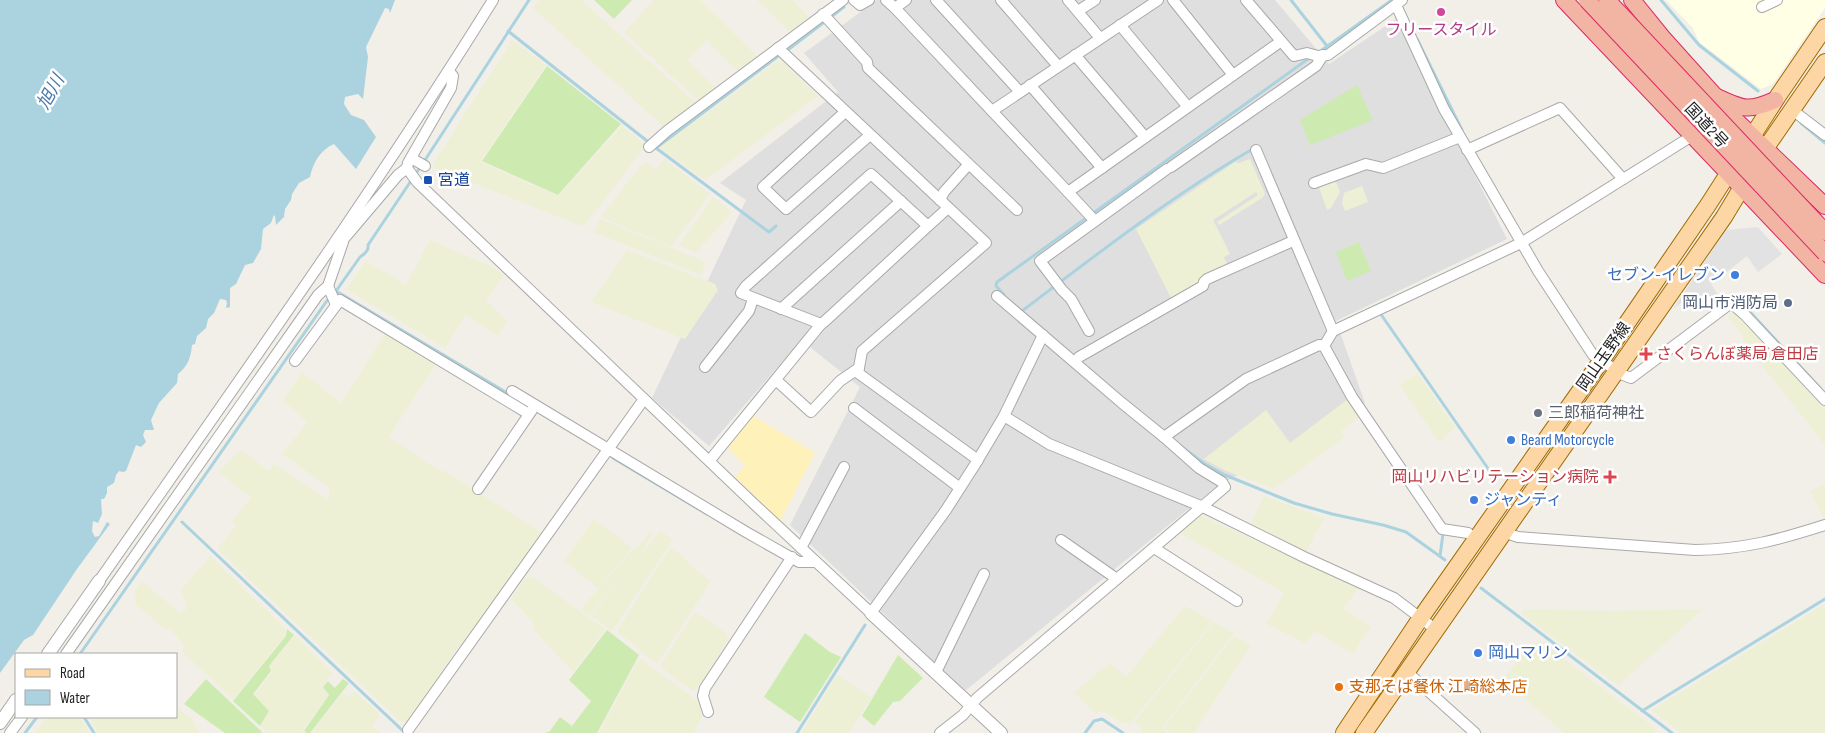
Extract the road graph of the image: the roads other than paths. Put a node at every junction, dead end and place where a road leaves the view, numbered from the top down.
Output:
1 (493, 0) edge
2 (843, 0) edge
3 (854, 0) edge
4 (869, 0) edge
5 (886, 0) edge
6 (906, 0) edge
7 (936, 0) edge
8 (1001, 0) edge
9 (1068, 0) edge
10 (1095, 0) edge
11 (1158, 0) edge
12 (1173, 0) edge
13 (1246, 0) edge
14 (1555, 0) edge
15 (1564, 0) edge
16 (1587, 0) edge
17 (1607, 0) edge
18 (1632, 0) edge
19 (1777, 0) edge
20 (1399, 2) edge
21 (1762, 7) dead end
22 (895, 8) junction
23 (1078, 12) junction
24 (826, 17) junction
25 (1120, 25) junction
26 (1825, 27) edge
27 (1100, 38) junction
28 (1280, 42) junction
29 (1604, 43) junction
30 (778, 48) junction
31 (1075, 55) junction
32 (1324, 55) junction
33 (1825, 62) edge
34 (1058, 66) junction
35 (449, 71) junction
36 (1234, 74) junction
37 (1030, 85) junction
38 (1020, 92) junction
39 (1715, 96) junction
40 (1776, 100) junction
41 (1188, 107) junction
42 (1791, 109) junction
43 (992, 111) junction
44 (845, 112) junction
45 (1825, 134) edge
46 (870, 135) junction
47 (1692, 136) junction
48 (1460, 137) junction
49 (1752, 137) junction
50 (1145, 138) junction
51 (651, 145) dead end
52 (1470, 148) junction
53 (1765, 149) junction
54 (1256, 150) dead end
55 (968, 164) junction
56 (1102, 168) junction
57 (1728, 174) junction
58 (412, 175) junction
59 (1622, 179) junction
60 (1314, 183) dead end
61 (1742, 188) junction
62 (1068, 192) junction
63 (940, 200) junction
64 (901, 201) junction
65 (1825, 206) edge
66 (948, 208) junction
67 (1017, 210) dead end
68 (1091, 217) junction
69 (928, 226) junction
70 (1825, 232) edge
71 (340, 241) junction
72 (1290, 242) junction
73 (1523, 242) junction
74 (1825, 253) edge
75 (1825, 275) edge
76 (332, 296) junction
77 (997, 296) dead end
78 (753, 299) junction
79 (781, 309) junction
80 (821, 324) junction
81 (1089, 331) dead end
82 (1333, 331) junction
83 (1043, 335) junction
84 (1324, 346) junction
85 (1077, 360) junction
86 (1601, 360) junction
87 (295, 361) dead end
88 (705, 366) dead end
89 (859, 368) junction
90 (1617, 372) junction
91 (776, 380) junction
92 (512, 391) dead end
93 (644, 399) junction
94 (1825, 400) edge
95 (535, 405) junction
96 (854, 408) dead end
97 (529, 414) junction
98 (1004, 416) junction
99 (1166, 435) junction
100 (609, 450) junction
101 (710, 460) junction
102 (978, 460) junction
103 (844, 467) dead end
104 (960, 488) junction
105 (478, 489) dead end
106 (1203, 507) junction
107 (1825, 525) edge
108 (1503, 532) junction
109 (1060, 540) dead end
110 (1476, 540) junction
111 (801, 548) junction
112 (1154, 548) junction
113 (792, 558) junction
114 (816, 562) junction
115 (984, 574) dead end
116 (1117, 579) junction
117 (99, 581) joint
118 (1238, 601) dead end
119 (871, 613) junction
120 (1420, 618) junction
121 (1435, 629) junction
122 (49, 653) edge
123 (67, 653) edge
124 (1406, 671) junction
125 (936, 672) junction
126 (15, 701) edge
127 (971, 705) junction
128 (708, 712) dead end
129 (21, 718) edge
130 (0, 723) edge
131 (408, 730) dead end
132 (10, 733) edge
133 (940, 733) edge
134 (1001, 733) edge
135 (1344, 733) edge
136 (1364, 733) edge
137 (1475, 733) edge

1 - 35 street
2 - 24 street
3 - 4 street
5 - 22 street
6 - 22 street
7 - 38 street
8 - 34 street
9 - 23 street
10 - 23 street
11 - 25 street
12 - 36 street
13 - 28 street
14 - 29 street
15 - 29 highway
16 - 74 highway, 国道2号, bridge
17 - 70 highway, 国道2号, bridge
18 - 39 highway
19 - 21 street
20 - 32 street
20 - 48 street
22 - 43 street
23 - 27 street
24 - 30 street
24 - 55 street
25 - 27 street
25 - 41 street
26 - 40 main road, 岡山玉野線
27 - 31 street
28 - 32 street
28 - 36 street
29 - 47 highway
30 - 44 street
30 - 51 street
31 - 34 street
31 - 50 street
32 - 68 street
33 - 42 main road, 岡山玉野線
34 - 37 street
35 - 58 street
35 - 71 street
36 - 41 street
37 - 38 street
37 - 56 street
38 - 43 street
39 - 40 highway
39 - 49 highway
40 - 49 main road, 岡山玉野線
41 - 50 street
42 - 45 street
42 - 53 main road, 岡山玉野線
43 - 62 street
44 - 46 street
44 - 46 street
46 - 63 street
47 - 57 highway
47 - 59 street
48 - 52 street
48 - 60 street
49 - 53 highway
49 - 57 main road, 岡山玉野線
50 - 56 street
52 - 59 street
52 - 73 street
53 - 61 main road, 岡山玉野線
53 - 65 highway
54 - 72 street
55 - 63 street
55 - 67 street
56 - 62 street
57 - 61 highway
57 - 86 main road, 岡山玉野線
58 - 71 street
58 - 93 street
59 - 73 street
61 - 75 highway
61 - 90 main road, 岡山玉野線
62 - 68 street
63 - 66 street
64 - 69 street
64 - 78 street
64 - 79 street
66 - 69 street
66 - 89 street
68 - 81 street
69 - 80 street
71 - 76 street
71 - 117 street
72 - 82 street
72 - 85 street
73 - 82 street
73 - 86 street
76 - 87 street
76 - 97 street
76 - 123 street
77 - 83 street
78 - 79 street
78 - 88 street
79 - 80 street
80 - 91 street
82 - 84 street
83 - 85 street
83 - 98 street
84 - 99 street
84 - 110 street
85 - 99 street
86 - 90 street
86 - 110 main road, 岡山玉野線
89 - 91 street
89 - 102 street
90 - 94 street
90 - 108 main road, 岡山玉野線
91 - 101 street
92 - 95 street
93 - 100 street
93 - 101 street
95 - 97 street
95 - 100 street
96 - 104 street
97 - 105 street
98 - 102 street
98 - 106 street
99 - 106 street
100 - 113 street
100 - 131 street
101 - 111 street
102 - 104 street
103 - 111 street
104 - 119 street
106 - 112 street
106 - 120 street
107 - 108 street
108 - 121 main road, 岡山玉野線
109 - 116 street
110 - 120 main road, 岡山玉野線
111 - 114 street
112 - 116 street
112 - 118 street
113 - 114 street
113 - 128 street
114 - 119 street
115 - 125 street
116 - 127 street
117 - 122 street
119 - 125 street
120 - 121 street
120 - 135 main road, 岡山玉野線
121 - 124 main road, 岡山玉野線
124 - 136 main road, 岡山玉野線
124 - 137 street
125 - 127 street
126 - 130 street
127 - 133 street
127 - 134 street
129 - 132 street

